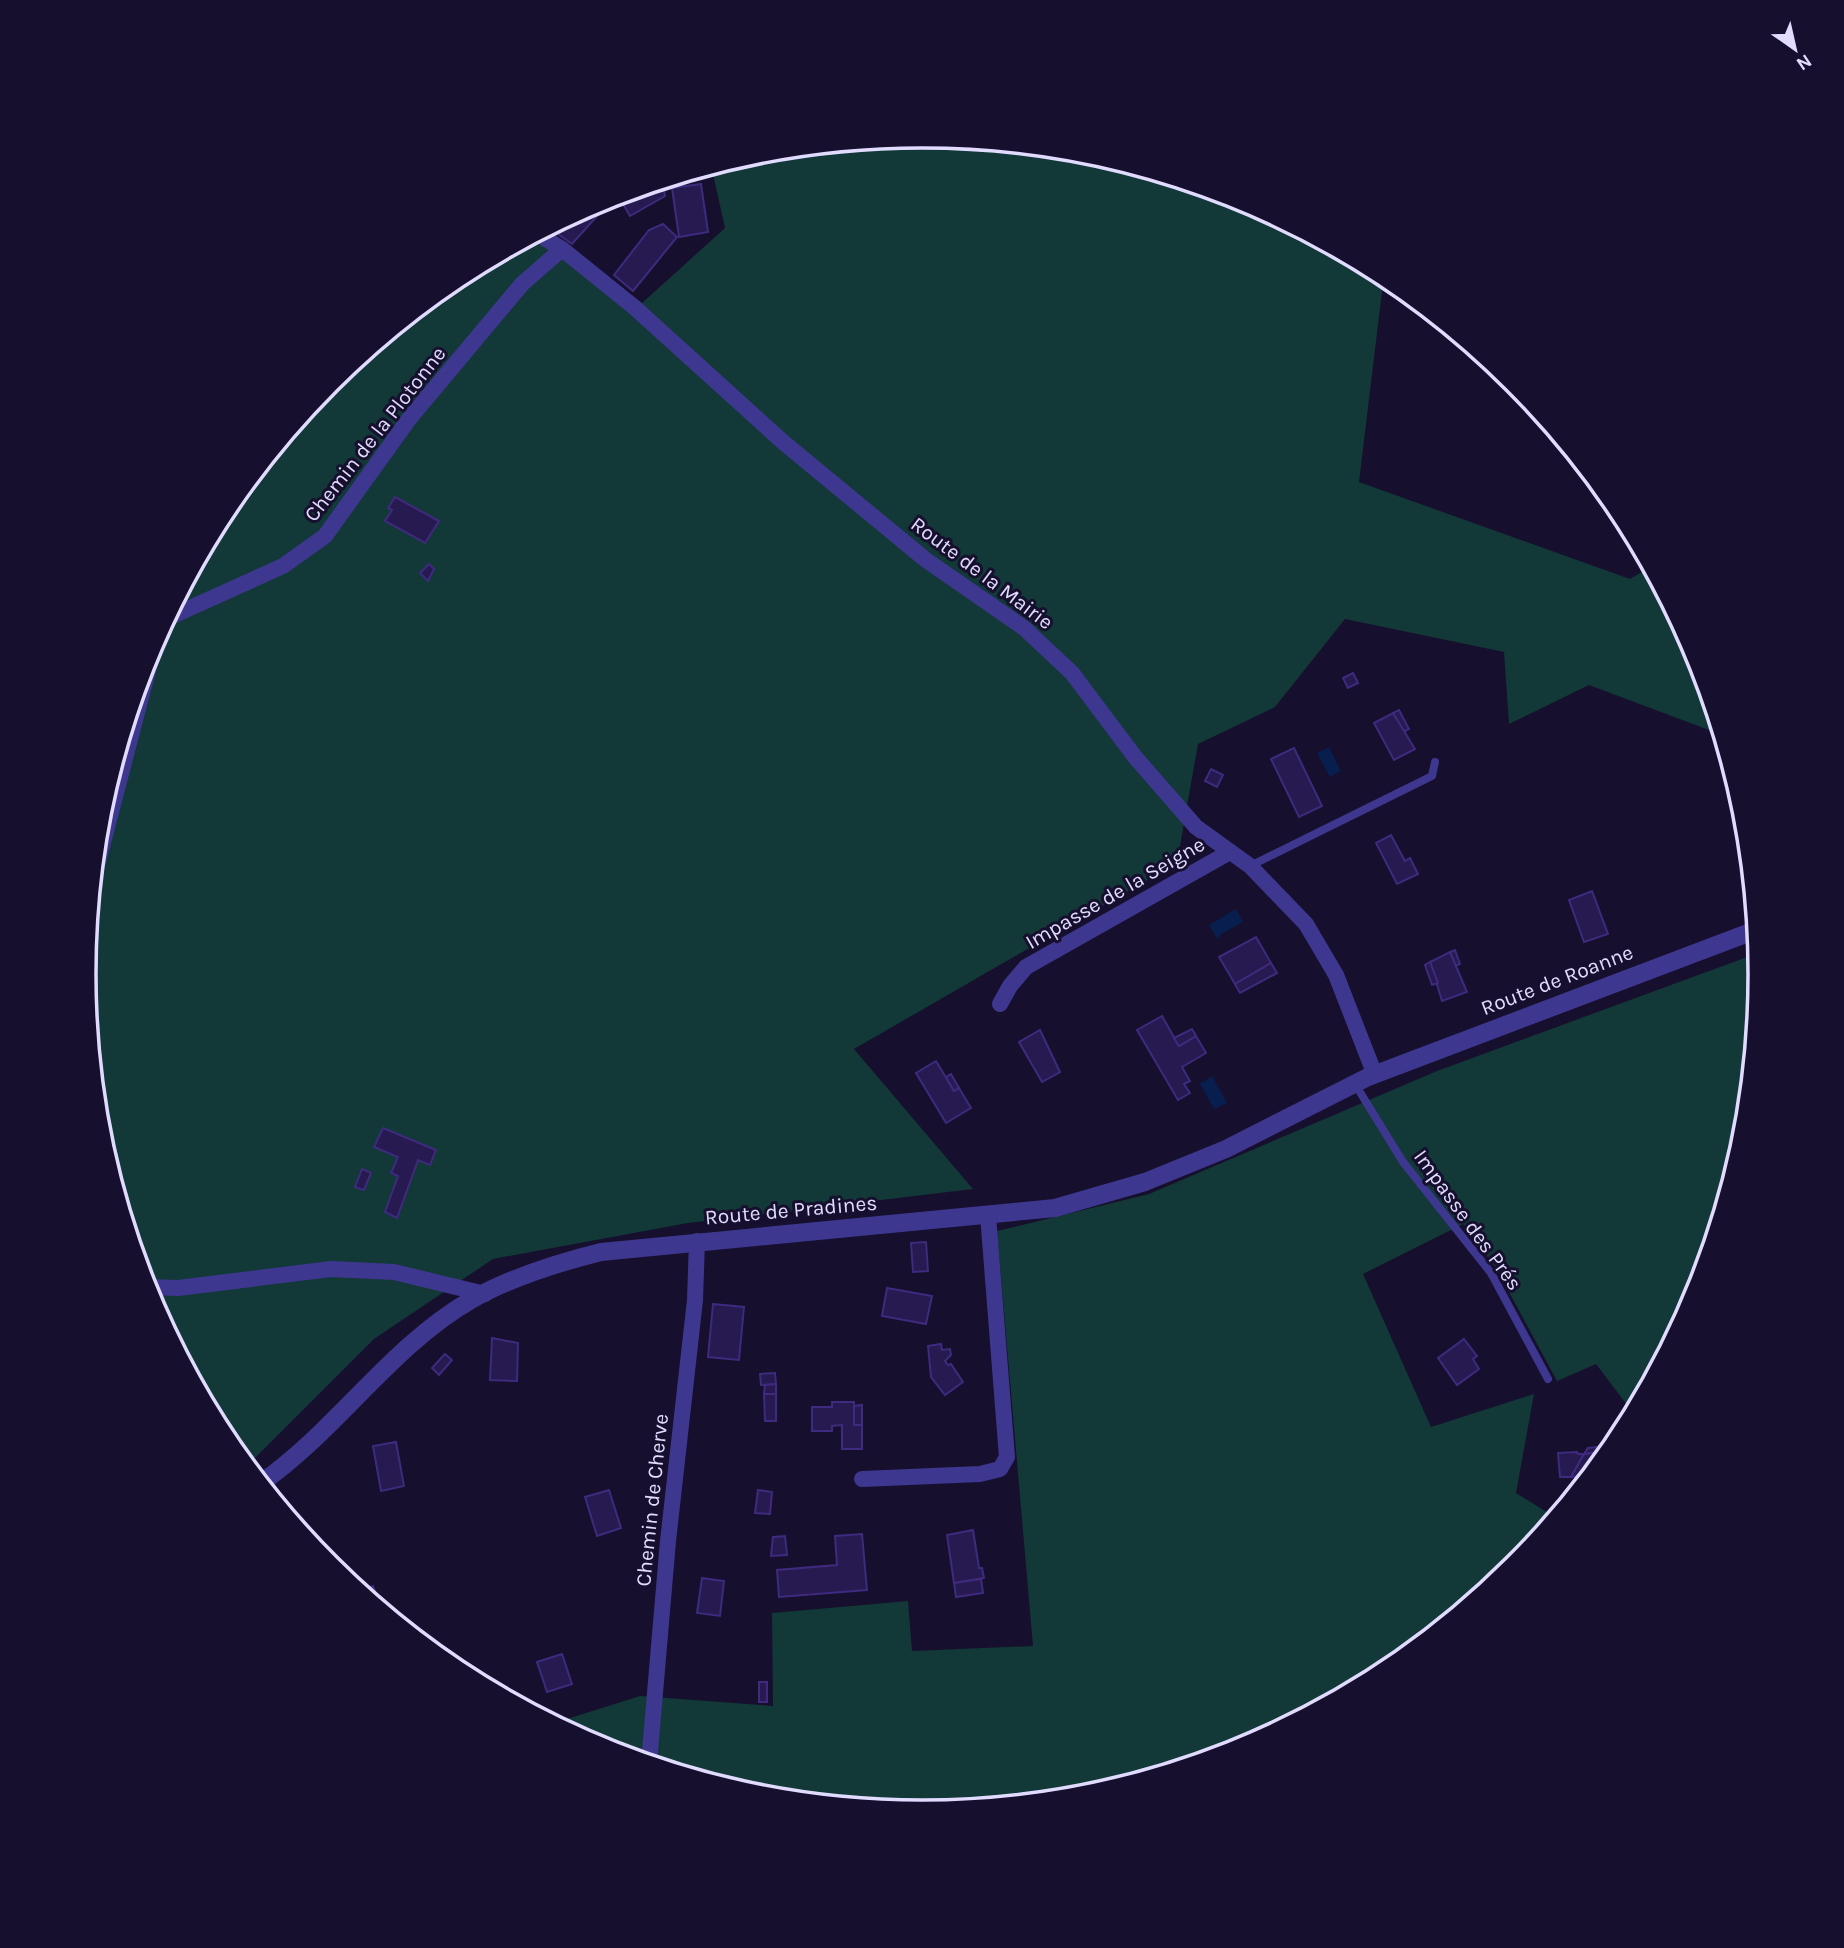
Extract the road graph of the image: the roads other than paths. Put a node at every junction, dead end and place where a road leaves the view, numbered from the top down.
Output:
1 (546, 239) edge
2 (562, 249) junction
3 (179, 613) edge
4 (128, 749) edge
5 (1435, 762) dead end
6 (120, 777) edge
7 (1228, 853) junction
8 (1250, 866) junction
9 (1747, 934) edge
10 (1000, 1004) dead end
11 (1375, 1075) junction
12 (1355, 1084) junction
13 (988, 1215) junction
14 (697, 1241) junction
15 (158, 1287) edge
16 (485, 1294) junction
17 (1548, 1379) dead end
18 (267, 1477) edge
19 (862, 1479) dead end
20 (650, 1753) edge

1 - 2 street, Route de la Mairie
2 - 3 street, Chemin de la Plotonne
2 - 7 street, Route de la Mairie
4 - 6 street
5 - 8 lane
7 - 8 street, Route de la Mairie
7 - 10 street, Impasse de la Seigne
8 - 11 street, Route de la Mairie
9 - 11 street, Route de Roanne
11 - 12 street, Route de Pradines
12 - 13 street, Route de Pradines
12 - 17 lane, Impasse des Prés
13 - 14 street, Route de Pradines
13 - 19 street
14 - 16 street, Route de Pradines
14 - 20 street, Chemin de Cherve
15 - 16 street
16 - 18 street, Route de Pradines

